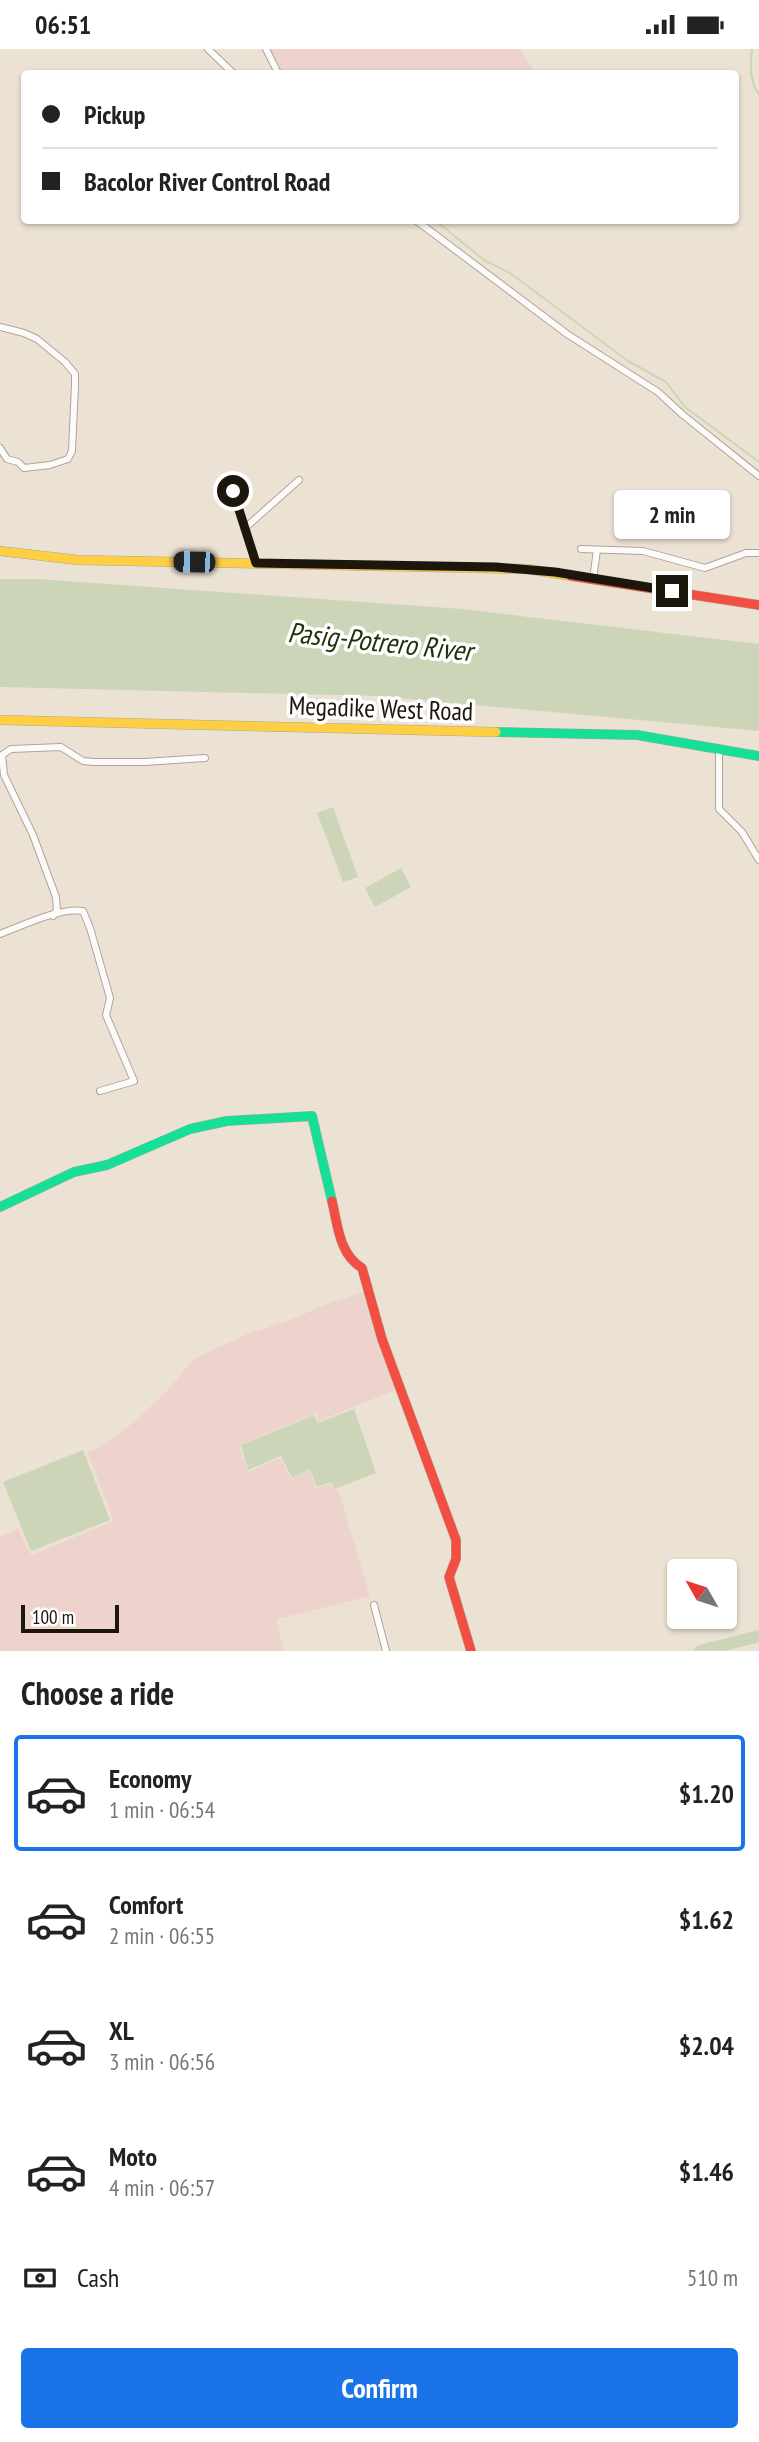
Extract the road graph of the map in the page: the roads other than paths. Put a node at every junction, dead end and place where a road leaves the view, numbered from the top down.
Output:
1 (208, 49) edge
2 (266, 49) edge
3 (230, 70) edge
4 (276, 70) edge
5 (421, 224) edge
6 (0, 327) edge
7 (0, 449) edge
8 (759, 475) edge
9 (299, 480) dead end
10 (233, 491) dead end
11 (245, 528) junction
12 (581, 549) dead end
13 (597, 549) junction
14 (0, 551) edge
15 (759, 553) edge
16 (256, 563) junction
17 (593, 579) junction
18 (759, 605) edge
19 (0, 720) edge
20 (719, 749) junction
21 (759, 756) edge
22 (205, 758) dead end
23 (759, 860) edge
24 (53, 915) junction
25 (0, 934) edge
26 (100, 1091) dead end
27 (0, 1207) edge
28 (374, 1605) dead end
29 (386, 1651) edge
30 (471, 1651) edge

1 - 3 street
2 - 4 street
5 - 8 street
6 - 7 street
9 - 11 street
10 - 11 street
11 - 16 street
12 - 13 street
13 - 15 street
13 - 17 street
14 - 16 street
16 - 17 street
17 - 18 street
19 - 20 street, Megadike West Road
20 - 21 street, Megadike West Road
20 - 23 street
22 - 24 street
24 - 25 street
24 - 26 street
27 - 30 street
28 - 29 street

